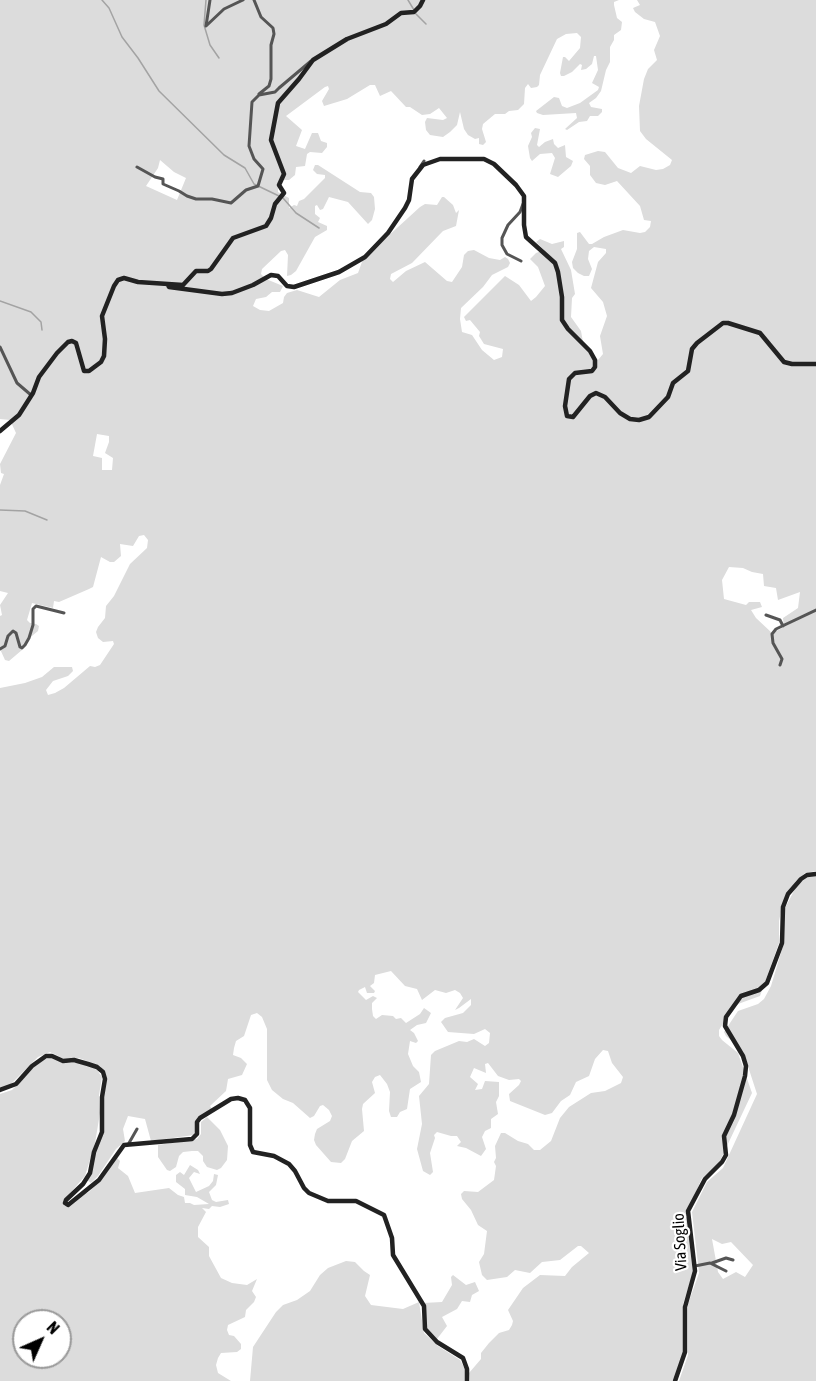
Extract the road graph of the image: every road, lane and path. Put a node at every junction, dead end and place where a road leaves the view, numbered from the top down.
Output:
1 (210, 0) edge
2 (243, 0) edge
3 (254, 0) edge
4 (423, 0) edge
5 (313, 60) junction
6 (254, 98) junction
7 (424, 161) dead end
8 (138, 167) dead end
9 (420, 167) junction
10 (524, 196) junction
11 (521, 261) dead end
12 (168, 285) junction
13 (0, 347) edge
14 (816, 364) edge
15 (31, 395) junction
16 (0, 431) edge
17 (816, 610) edge
18 (64, 613) dead end
19 (766, 615) dead end
20 (783, 626) junction
21 (0, 649) edge
22 (780, 665) dead end
23 (816, 874) edge
24 (0, 1090) edge
25 (137, 1129) dead end
26 (128, 1144) junction
27 (733, 1260) dead end
28 (710, 1263) junction
29 (695, 1266) junction
30 (726, 1271) dead end
31 (467, 1381) edge
32 (675, 1381) edge

1 - 2 street
3 - 6 street
4 - 5 street
5 - 6 street
5 - 12 street
6 - 8 street
7 - 9 street
9 - 10 street
9 - 12 street
10 - 11 street
10 - 14 street
12 - 15 street
13 - 15 street
15 - 16 street
17 - 20 street
18 - 21 street
19 - 20 street
20 - 22 street
23 - 29 street, Via Soglio
24 - 26 street
25 - 26 street
26 - 31 street
27 - 28 street
28 - 29 street
28 - 30 street
29 - 32 street, Via Soglio

